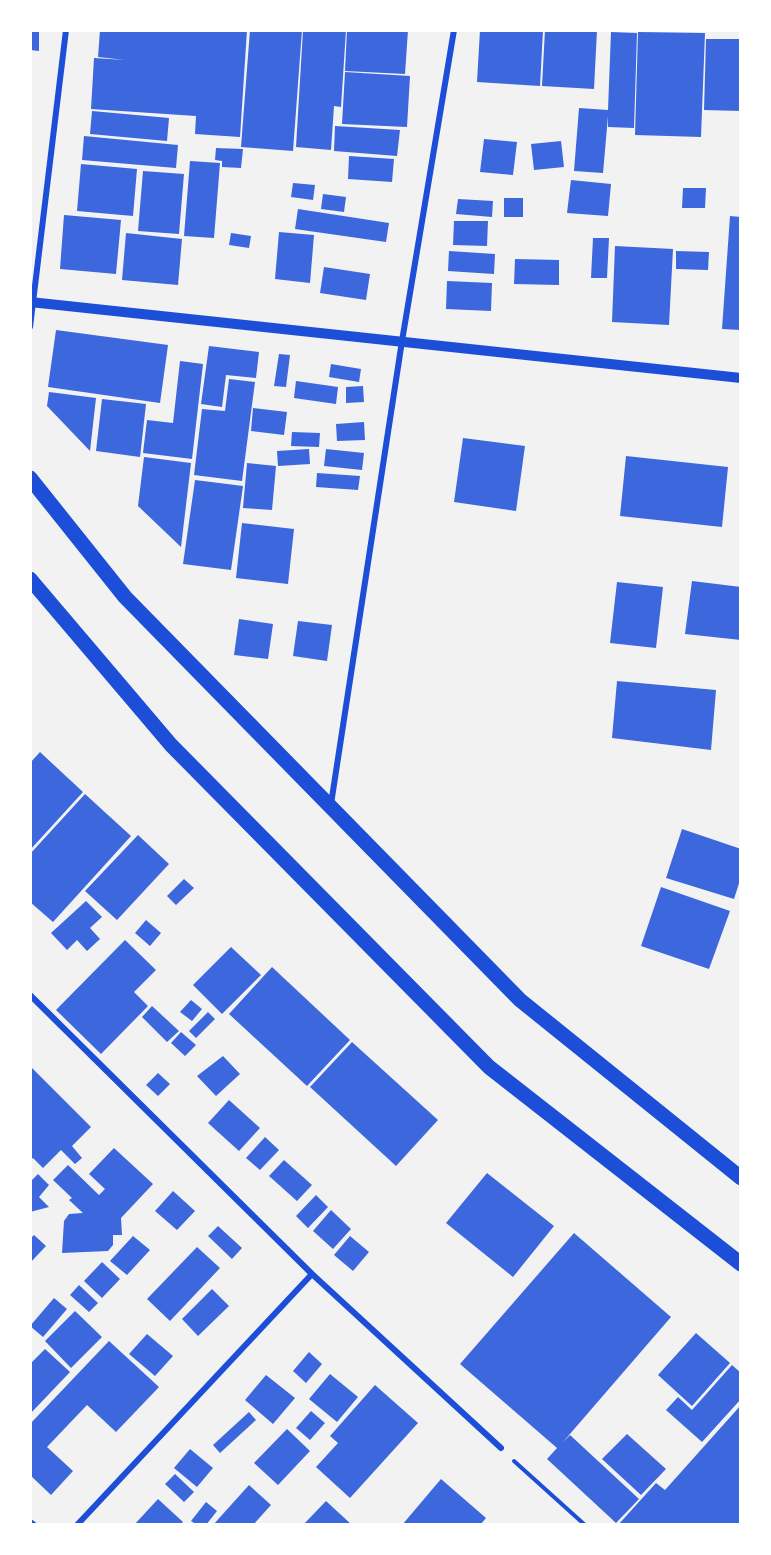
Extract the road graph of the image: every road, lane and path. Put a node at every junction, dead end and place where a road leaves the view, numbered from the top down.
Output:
1 (66, 30) edge
2 (454, 30) edge
3 (32, 302) edge
4 (30, 327) edge
5 (402, 341) junction
6 (741, 378) edge
7 (30, 478) edge
8 (30, 579) edge
9 (330, 808) junction
10 (30, 995) edge
11 (741, 1178) edge
12 (741, 1264) edge
13 (312, 1274) junction
14 (501, 1448) joint
15 (30, 1522) edge
16 (34, 1525) edge
17 (77, 1525) edge
18 (585, 1525) edge

1 - 3 street
2 - 5 street
3 - 4 street
3 - 5 street
5 - 6 street
5 - 9 street
7 - 9 main road
8 - 12 main road
9 - 11 main road
10 - 13 street
13 - 14 street
13 - 17 street
14 - 18 path
15 - 16 street

